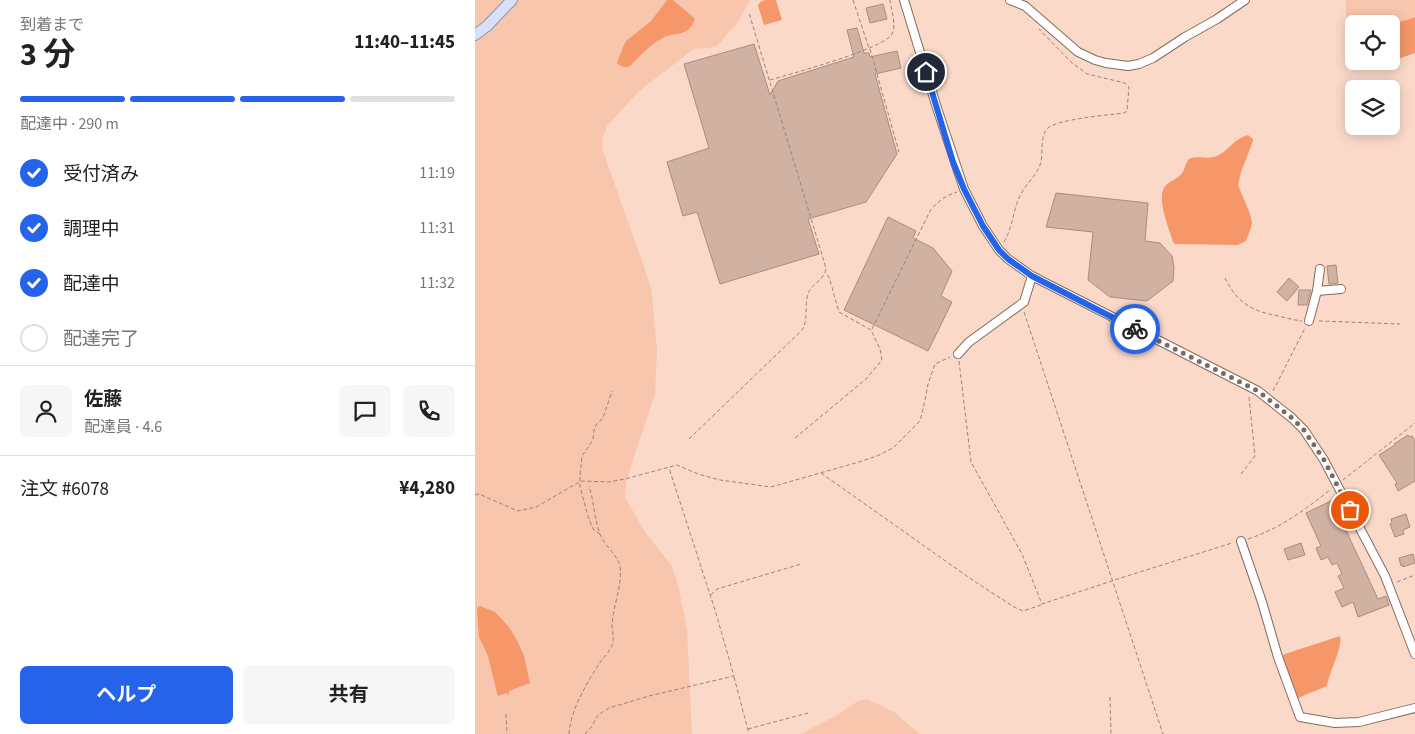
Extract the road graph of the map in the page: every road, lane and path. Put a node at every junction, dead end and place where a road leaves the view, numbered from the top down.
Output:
1 (512, 0) edge
2 (853, 0) edge
3 (889, 0) edge
4 (904, 0) edge
5 (1011, 0) edge
6 (1245, 0) edge
7 (749, 13) dead end
8 (1035, 14) junction
9 (475, 35) edge
10 (869, 49) junction
11 (769, 81) junction
12 (899, 152) dead end
13 (964, 189) junction
14 (997, 247) junction
15 (1320, 269) dead end
16 (825, 273) junction
17 (1032, 276) junction
18 (1341, 289) dead end
19 (1317, 291) junction
20 (1023, 302) junction
21 (1309, 321) joint
22 (871, 330) junction
23 (958, 354) junction
24 (1248, 386) junction
25 (612, 391) dead end
26 (1268, 398) junction
27 (1415, 423) edge
28 (795, 438) dead end
29 (689, 439) dead end
30 (669, 467) junction
31 (820, 472) junction
32 (1241, 474) dead end
33 (581, 482) junction
34 (1337, 485) junction
35 (589, 486) dead end
36 (475, 494) edge
37 (600, 535) junction
38 (1241, 541) junction
39 (801, 564) dead end
40 (1415, 575) edge
41 (1112, 581) junction
42 (1390, 585) junction
43 (710, 596) junction
44 (1041, 604) junction
45 (1415, 654) edge
46 (734, 676) junction
47 (1110, 697) dead end
48 (1415, 708) edge
49 (808, 712) dead end
50 (506, 714) dead end
51 (748, 729) junction
52 (507, 734) edge
53 (569, 734) edge
54 (585, 734) edge
55 (749, 734) edge
56 (1111, 734) edge
57 (1163, 734) edge

1 - 9 main road
2 - 10 path
3 - 10 path
4 - 13 street
5 - 8 street
6 - 8 street
7 - 11 path
8 - 14 path
10 - 11 path
10 - 12 path
11 - 16 path
13 - 14 street
13 - 22 path
14 - 17 street
15 - 19 street
16 - 22 path
16 - 29 path
17 - 20 street
17 - 24 street
18 - 19 street
19 - 21 street
20 - 23 street
20 - 41 path
21 - 26 path
22 - 28 path
23 - 31 path
23 - 44 path
24 - 26 street
24 - 32 path
25 - 33 path
26 - 34 street
27 - 34 path
30 - 31 path
30 - 33 path
30 - 43 path
31 - 44 path
33 - 36 path
33 - 37 path
34 - 38 path
34 - 42 street
35 - 37 path
37 - 53 path
38 - 41 path
38 - 48 street
39 - 43 path
40 - 42 path
41 - 44 path
41 - 57 path
42 - 45 street
43 - 46 path
46 - 51 path
46 - 54 path
47 - 56 path
49 - 51 path
50 - 52 path
51 - 55 path

